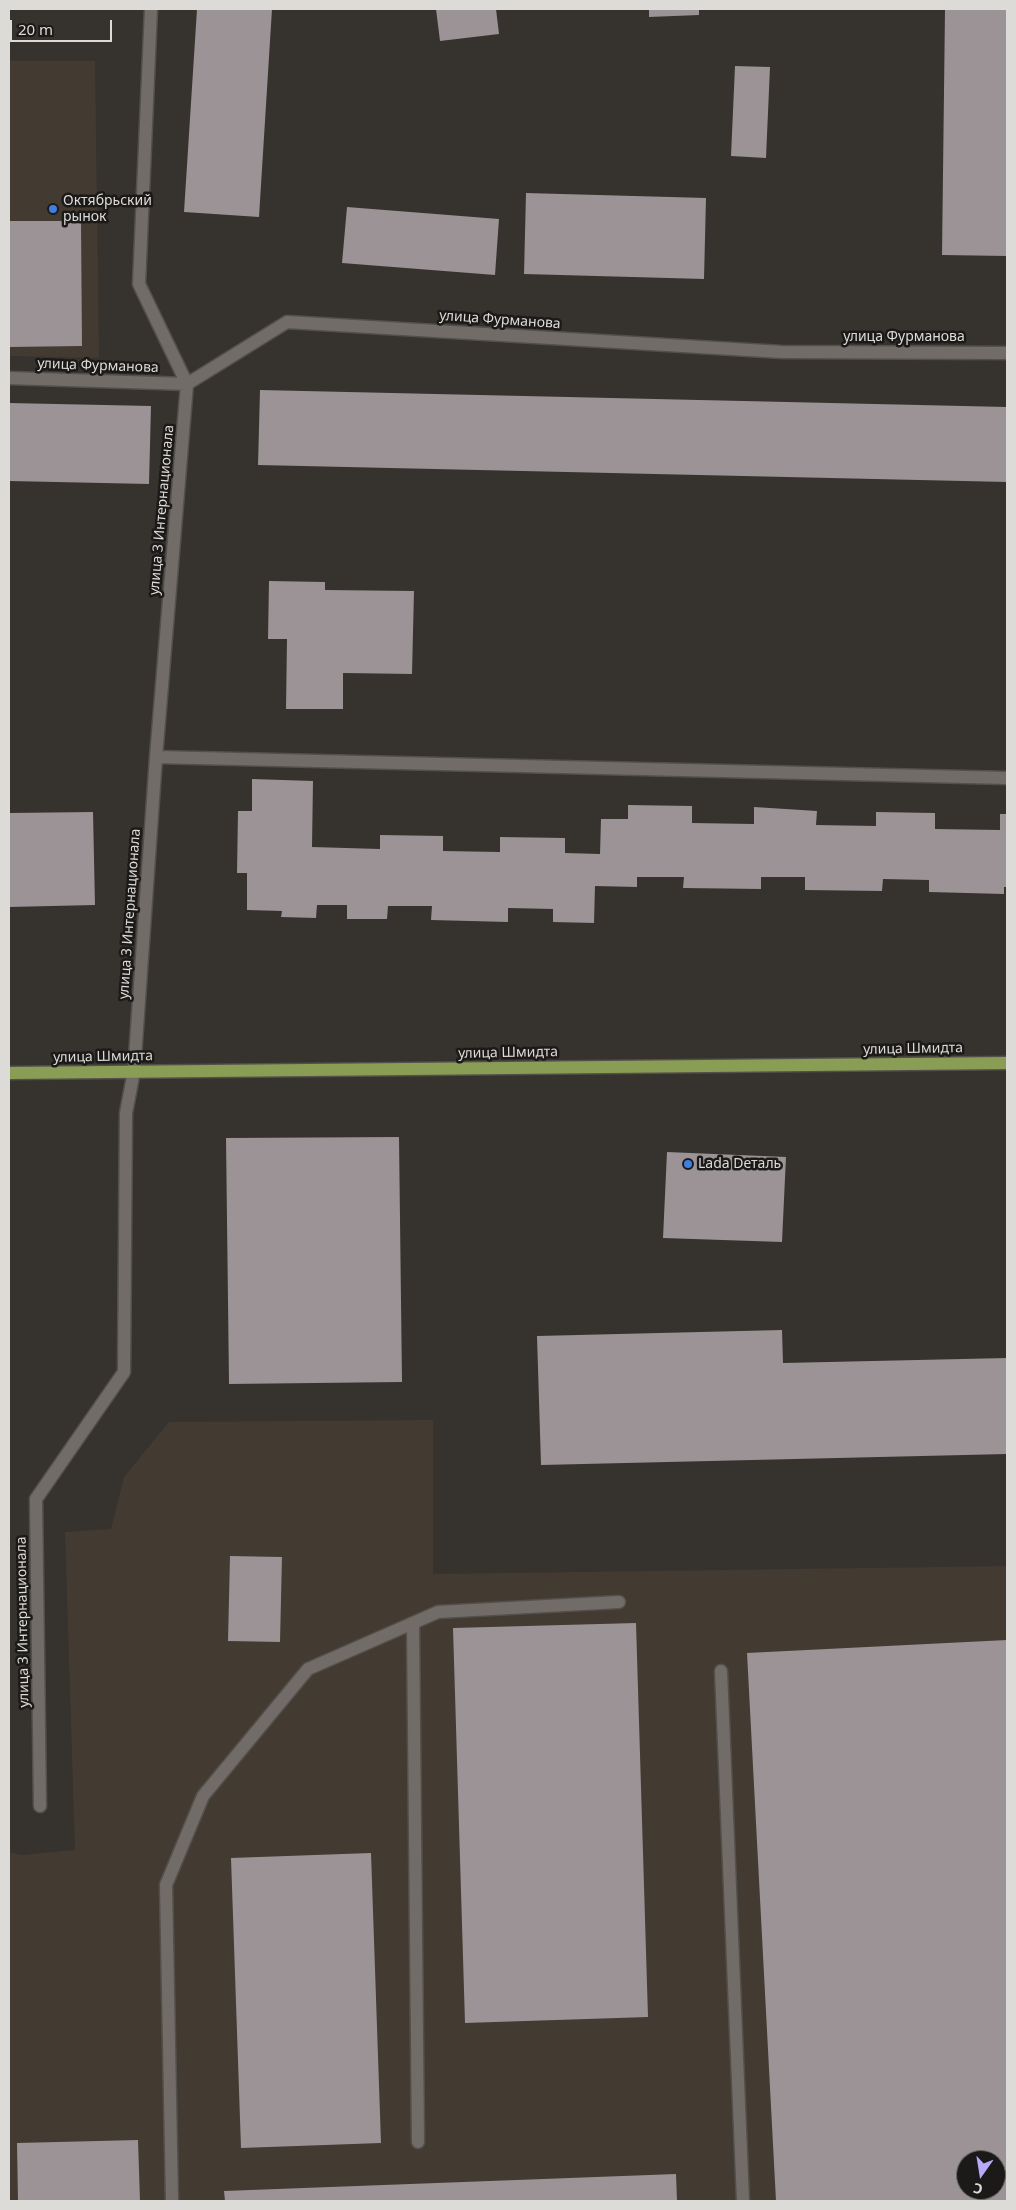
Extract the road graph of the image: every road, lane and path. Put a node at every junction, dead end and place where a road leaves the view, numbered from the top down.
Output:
1 (151, 9) edge
2 (1007, 352) edge
3 (9, 378) edge
4 (187, 384) junction
5 (156, 757) junction
6 (1007, 778) edge
7 (1007, 1063) edge
8 (134, 1071) junction
9 (9, 1073) edge
10 (618, 1602) dead end
11 (413, 1623) junction
12 (722, 1671) dead end
13 (40, 1806) dead end
14 (418, 2142) dead end
15 (172, 2201) edge
16 (743, 2201) edge

1 - 4 street
2 - 4 street, улица Фурманова
3 - 4 street, улица Фурманова
4 - 5 street, улица 3 Интернационала
5 - 6 street
5 - 8 street, улица 3 Интернационала
7 - 8 main road, улица Шмидта
8 - 9 main road, улица Шмидта
8 - 13 street, улица 3 Интернационала
10 - 11 street
11 - 14 street
11 - 15 street
12 - 16 street

